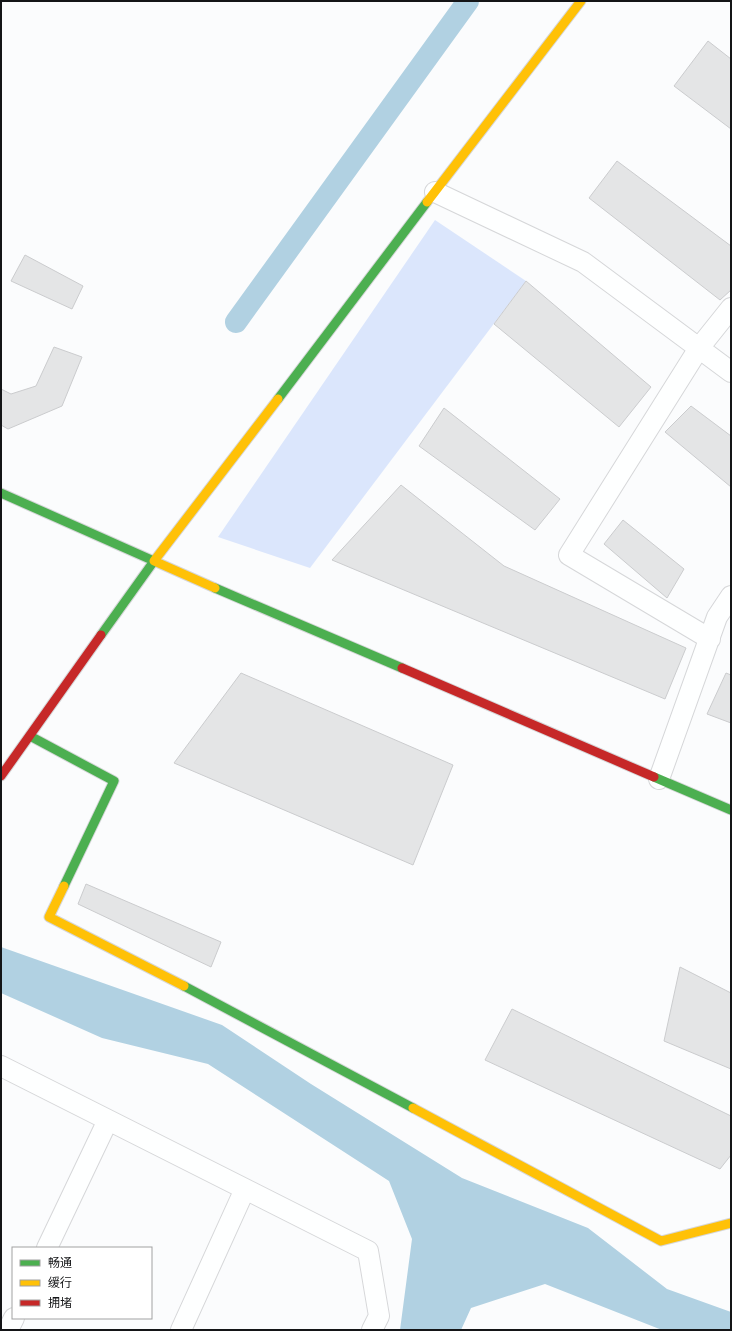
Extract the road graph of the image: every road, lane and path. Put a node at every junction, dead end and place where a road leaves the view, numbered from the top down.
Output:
1 (581, 1) edge
2 (435, 192) junction
3 (731, 308) edge
4 (699, 348) junction
5 (731, 372) edge
6 (1, 493) edge
7 (154, 561) junction
8 (731, 596) edge
9 (724, 620) edge
10 (710, 639) junction
11 (30, 736) junction
12 (1, 776) edge
13 (659, 779) junction
14 (731, 810) edge
15 (1, 1066) edge
16 (108, 1120) junction
17 (245, 1189) junction
18 (731, 1223) edge
19 (47, 1247) edge
20 (14, 1319) edge
21 (8, 1330) edge
22 (181, 1330) edge
23 (372, 1330) edge

1 - 2 street
2 - 4 street
2 - 7 street
3 - 4 street
4 - 5 street
4 - 10 street
6 - 7 street
7 - 11 street
7 - 13 street
8 - 9 street
9 - 10 street
10 - 13 street
11 - 12 street
11 - 18 street
13 - 14 street
15 - 16 street
16 - 17 street
16 - 19 street
17 - 22 street
17 - 23 street
20 - 21 street

